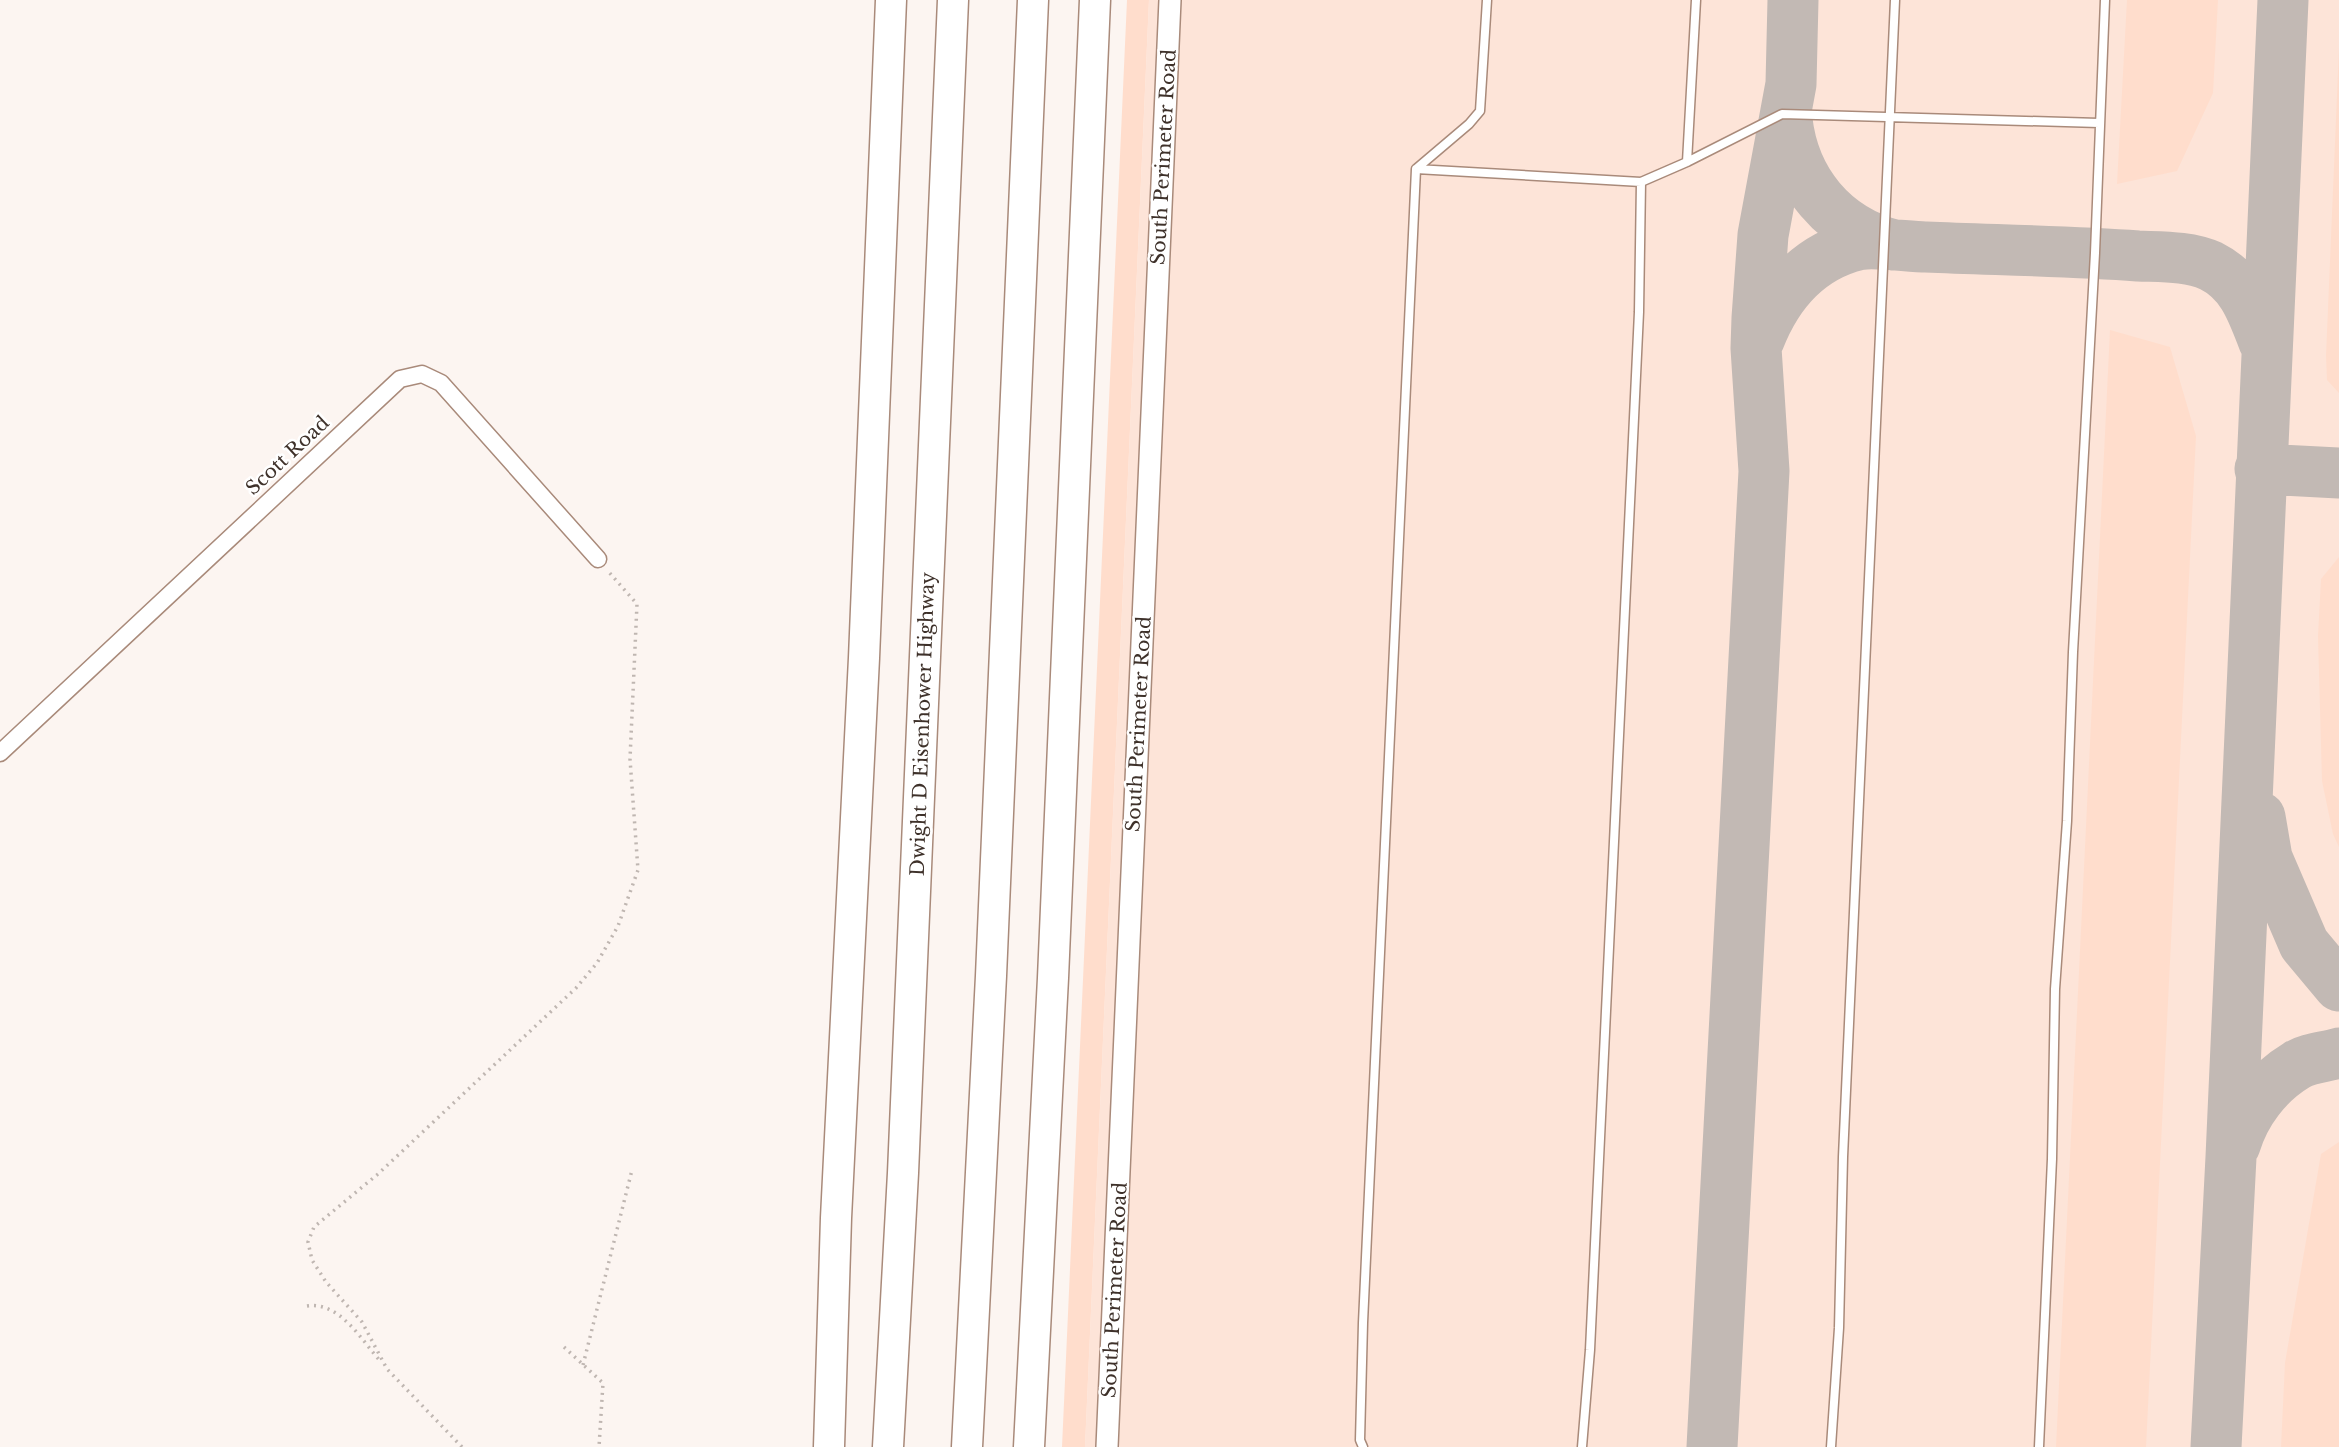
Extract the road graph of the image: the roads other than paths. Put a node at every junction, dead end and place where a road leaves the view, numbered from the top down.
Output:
1 (891, 0) edge
2 (953, 0) edge
3 (1032, 0) edge
4 (1095, 0) edge
5 (1170, 0) edge
6 (1487, 0) edge
7 (1696, 0) edge
8 (1895, 0) edge
9 (2105, 0) edge
10 (1889, 117) junction
11 (2099, 122) junction
12 (1687, 162) junction
13 (1416, 169) junction
14 (1641, 182) junction
15 (598, 559) road end
16 (0, 753) edge
17 (829, 1447) edge
18 (888, 1447) edge
19 (967, 1447) edge
20 (1029, 1447) edge
21 (1107, 1447) edge
22 (1363, 1447) edge
23 (1582, 1447) edge
24 (1831, 1447) edge
25 (2039, 1447) edge

1 - 17 highway
2 - 18 highway, Dwight D Eisenhower Highway
3 - 19 highway
4 - 20 highway
5 - 21 street, South Perimeter Road
6 - 13 lane
7 - 12 lane
8 - 10 lane
9 - 11 lane
10 - 11 lane
10 - 12 lane
10 - 24 lane
11 - 25 lane
12 - 14 lane
13 - 14 lane
13 - 22 lane
14 - 23 lane
15 - 16 street, Scott Road

